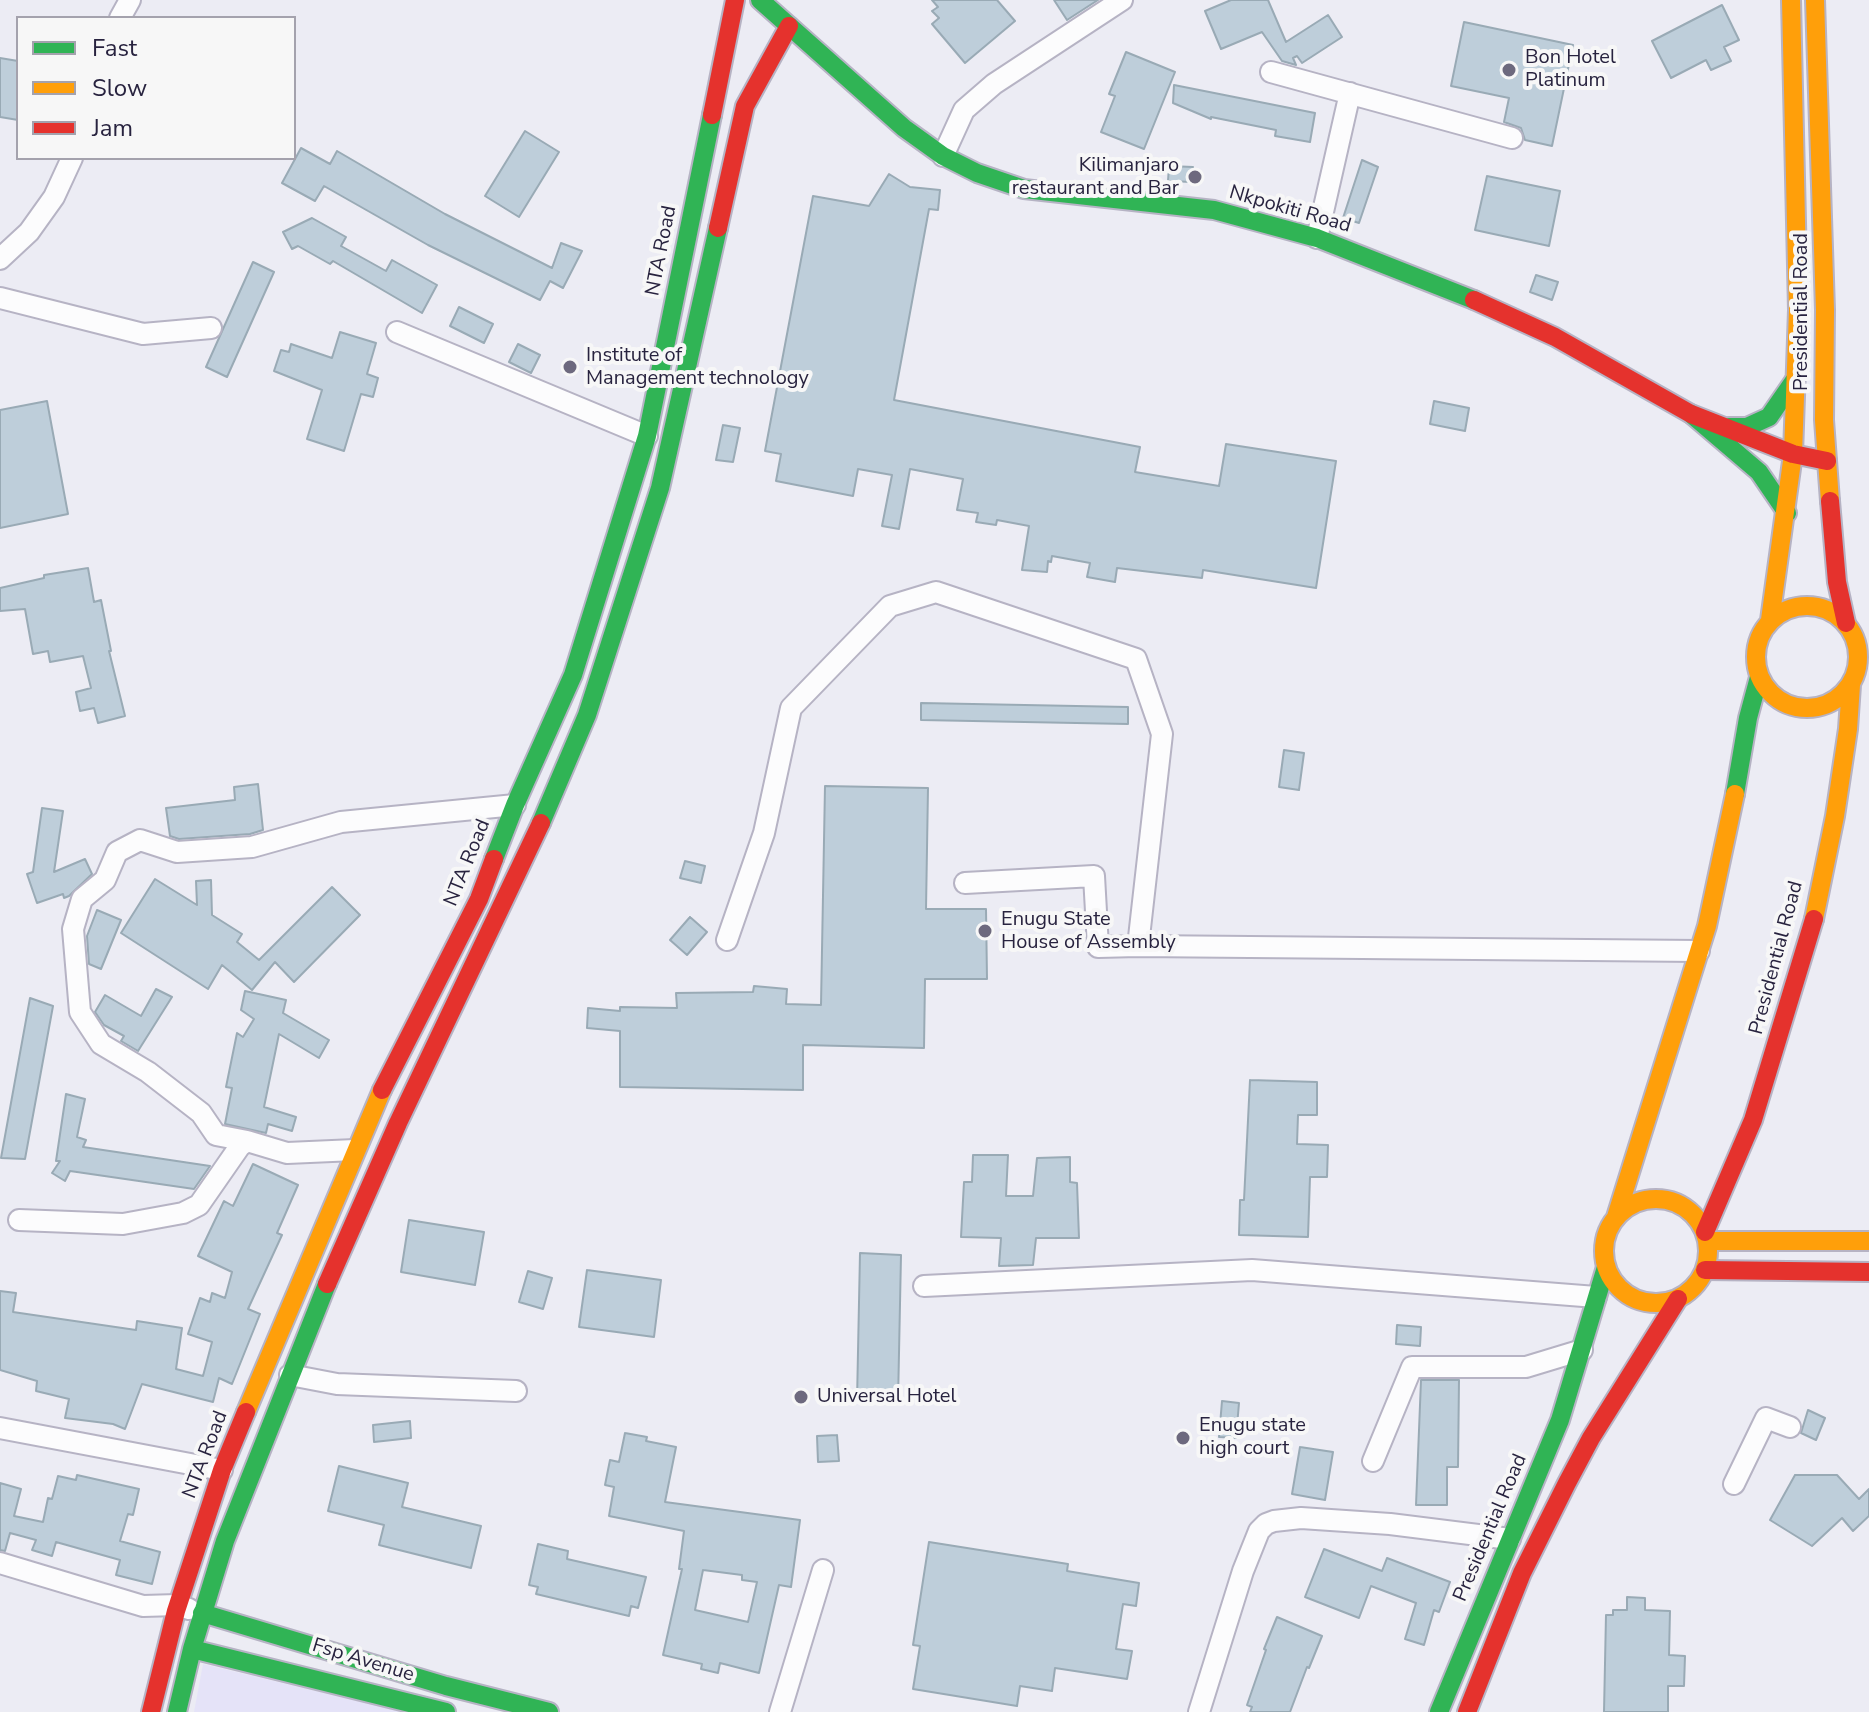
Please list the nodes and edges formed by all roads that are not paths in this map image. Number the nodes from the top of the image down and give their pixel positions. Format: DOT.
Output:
graph roads {
  1 [pos="735,0"];
  2 [pos="760,0"];
  3 [pos="1122,0"];
  4 [pos="1791,0"];
  5 [pos="1815,0"];
  6 [pos="789,26"];
  7 [pos="1271,72"];
  8 [pos="1350,93"];
  9 [pos="1512,138"];
  10 [pos="943,156"];
  11 [pos="71,160"];
  12 [pos="1317,238"];
  13 [pos="0,259"];
  14 [pos="0,298"];
  15 [pos="211,328"];
  16 [pos="397,332"];
  17 [pos="1794,381"];
  18 [pos="1691,414"];
  19 [pos="1729,427"];
  20 [pos="647,436"];
  21 [pos="1793,454"];
  22 [pos="1827,461"];
  23 [pos="1787,513"];
  24 [pos="1770,620"];
  25 [pos="1856,631"];
  26 [pos="1759,677"];
  27 [pos="1858,680"];
  28 [pos="515,805"];
  29 [pos="965,883"];
  30 [pos="727,940"];
  31 [pos="1138,946"];
  32 [pos="1699,951"];
  33 [pos="247,1141"];
  34 [pos="355,1150"];
  35 [pos="1616,1217"];
  36 [pos="19,1220"];
  37 [pos="1706,1237"];
  38 [pos="1869,1241"];
  39 [pos="1606,1267"];
  40 [pos="1705,1270"];
  41 [pos="1869,1272"];
  42 [pos="924,1286"];
  43 [pos="1596,1297"];
  44 [pos="1678,1299"];
  45 [pos="1584,1360"];
  46 [pos="290,1375"];
  47 [pos="516,1391"];
  48 [pos="1790,1427"];
  49 [pos="0,1428"];
  50 [pos="1373,1461"];
  51 [pos="222,1470"];
  52 [pos="1734,1484"];
  53 [pos="1510,1539"];
  54 [pos="0,1563"];
  55 [pos="823,1570"];
  56 [pos="177,1605"];
  57 [pos="143,1606"];
  58 [pos="202,1613"];
  59 [pos="169,1638"];
  60 [pos="192,1649"];
  61 [pos="151,1712"];
  62 [pos="177,1712"];
  63 [pos="446,1712"];
  64 [pos="549,1712"];
  65 [pos="780,1712"];
  66 [pos="1199,1712"];
  67 [pos="1439,1712"];
  68 [pos="1467,1712"];
  1 -- 20 [label="main road, NTA Road"];
  2 -- 6 [label="main road, Nkpokiti Road"];
  3 -- 10 [label="street"];
  4 -- 17 [label="main road, Presidential Road"];
  5 -- 22 [label="main road, Presidential Road"];
  6 -- 10 [label="main road, Nkpokiti Road"];
  6 -- 46 [label="main road"];
  7 -- 8 [label="street"];
  8 -- 9 [label="street"];
  8 -- 12 [label="street"];
  10 -- 12 [label="main road, Nkpokiti Road"];
  11 -- 13 [label="street"];
  12 -- 18 [label="main road, Nkpokiti Road"];
  14 -- 15 [label="street"];
  16 -- 20 [label="street"];
  17 -- 19 [label="main road"];
  17 -- 21 [label="main road, Presidential Road"];
  18 -- 19 [label="main road, Nkpokiti Road"];
  18 -- 23 [label="main road"];
  19 -- 21 [label="main road, Nkpokiti Road"];
  20 -- 28 [label="main road, NTA Road"];
  21 -- 22 [label="main road, Nkpokiti Road"];
  21 -- 23 [label="main road, Presidential Road"];
  22 -- 25 [label="main road, Presidential Road"];
  23 -- 24 [label="main road, Presidential Road"];
  24 -- 25 [label="main road"];
  24 -- 26 [label="main road"];
  25 -- 27 [label="main road"];
  26 -- 27 [label="main road"];
  26 -- 32 [label="main road"];
  27 -- 37 [label="main road, Presidential Road"];
  28 -- 33 [label="street"];
  28 -- 34 [label="main road, NTA Road"];
  29 -- 31 [label="street"];
  30 -- 31 [label="street"];
  31 -- 32 [label="street"];
  32 -- 35 [label="main road"];
  33 -- 34 [label="street"];
  33 -- 36 [label="street"];
  34 -- 51 [label="main road, NTA Road"];
  35 -- 37 [label="main road"];
  35 -- 39 [label="main road"];
  37 -- 38 [label="main road"];
  37 -- 40 [label="main road"];
  39 -- 43 [label="main road, Presidential Road"];
  39 -- 44 [label="main road"];
  40 -- 41 [label="main road"];
  40 -- 44 [label="main road"];
  42 -- 43 [label="street"];
  43 -- 45 [label="main road, Presidential Road"];
  44 -- 68 [label="main road"];
  45 -- 50 [label="street"];
  45 -- 53 [label="main road, Presidential Road"];
  46 -- 47 [label="street"];
  46 -- 58 [label="main road"];
  48 -- 52 [label="street"];
  49 -- 51 [label="street"];
  51 -- 56 [label="main road, NTA Road"];
  53 -- 66 [label="street"];
  53 -- 67 [label="main road, Presidential Road"];
  54 -- 57 [label="street, Fsp Avenue"];
  55 -- 65 [label="street"];
  56 -- 57 [label="street, Fsp Avenue"];
  56 -- 58 [label="street, Fsp Avenue"];
  56 -- 59 [label="main road, NTA Road"];
  57 -- 59 [label="street"];
  58 -- 60 [label="main road"];
  58 -- 64 [label="main road, Fsp Avenue"];
  59 -- 60 [label="street, Fsp Avenue"];
  59 -- 61 [label="main road, NTA Road"];
  60 -- 62 [label="main road"];
  60 -- 63 [label="main road, Fsp Avenue"];
}
